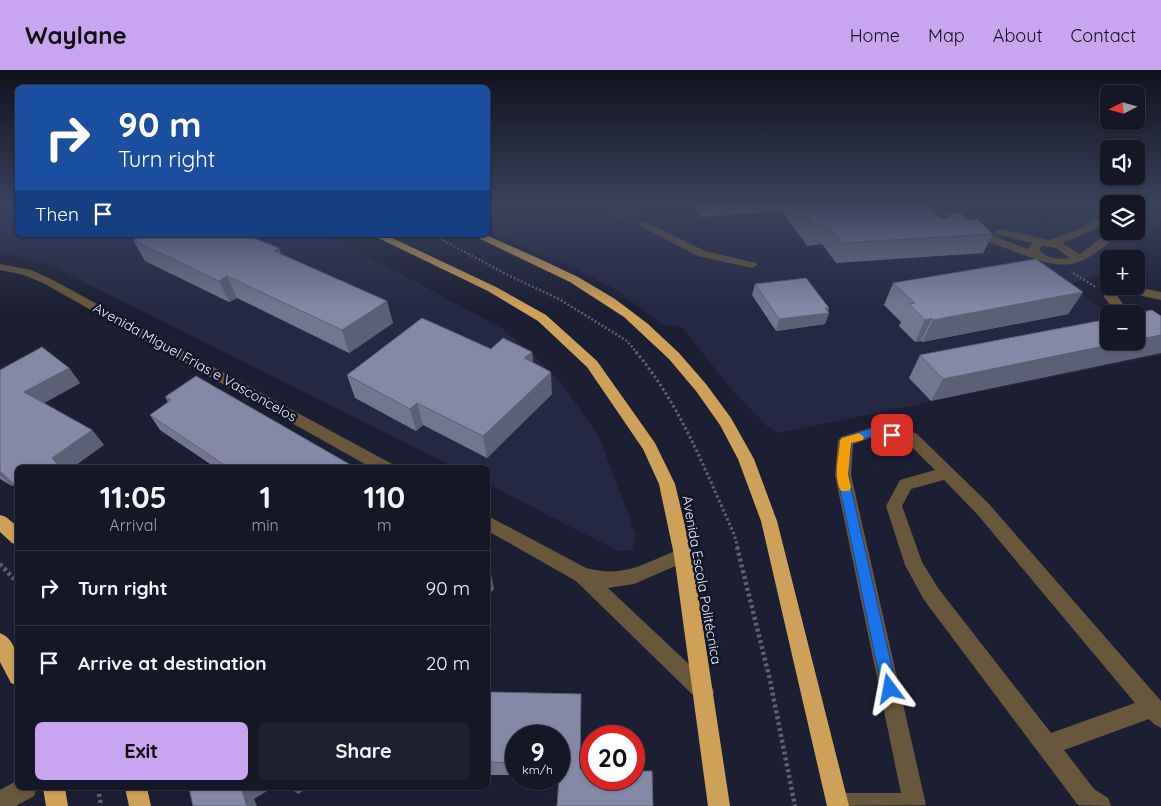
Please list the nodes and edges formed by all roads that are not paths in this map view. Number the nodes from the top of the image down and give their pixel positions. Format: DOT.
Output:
graph roads {
  1 [pos="387,239"];
  2 [pos="487,239"];
  3 [pos="674,239"];
  4 [pos="991,239"];
  5 [pos="1031,239"];
  6 [pos="1066,239"];
  7 [pos="1106,240"];
  8 [pos="1046,243"];
  9 [pos="1043,259"];
  10 [pos="1076,260"];
  11 [pos="752,265"];
  12 [pos="0,267"];
  13 [pos="1161,296"];
  14 [pos="1117,305"];
  15 [pos="381,465"];
  16 [pos="947,473"];
  17 [pos="0,522"];
  18 [pos="490,525"];
  19 [pos="15,535"];
  20 [pos="683,555"];
  21 [pos="582,575"];
  22 [pos="0,642"];
  23 [pos="15,670"];
  24 [pos="704,692"];
  25 [pos="1157,712"];
  26 [pos="1046,746"];
  27 [pos="22,790"];
  28 [pos="54,790"];
  29 [pos="136,790"];
  30 [pos="0,802"];
  31 [pos="838,805"];
  32 [pos="57,806"];
  33 [pos="140,806"];
  34 [pos="719,806"];
  35 [pos="1100,806"];
  1 -- 20 [label="highway, Avenida Escola Politécnica"];
  2 -- 31 [label="highway"];
  3 -- 11 [label="street"];
  4 -- 9 [label="street"];
  5 -- 8 [label="street"];
  6 -- 8 [label="street"];
  7 -- 10 [label="street"];
  8 -- 9 [label="street"];
  8 -- 10 [label="street"];
  9 -- 10 [label="street"];
  12 -- 15 [label="street, Avenida Miguel Frias e Vasconcelos"];
  13 -- 14 [label="street"];
  16 -- 25 [label="street"];
  16 -- 26 [label="street"];
  16 -- 31 [label="street"];
  17 -- 19 [label="highway"];
  18 -- 21 [label="street"];
  20 -- 21 [label="street"];
  20 -- 24 [label="highway, Avenida Escola Politécnica"];
  21 -- 24 [label="street"];
  22 -- 23 [label="highway"];
  24 -- 34 [label="highway, Avenida Escola Politécnica"];
  25 -- 26 [label="street"];
  26 -- 35 [label="street"];
  27 -- 30 [label="street"];
  28 -- 32 [label="highway"];
  29 -- 33 [label="highway"];
}
